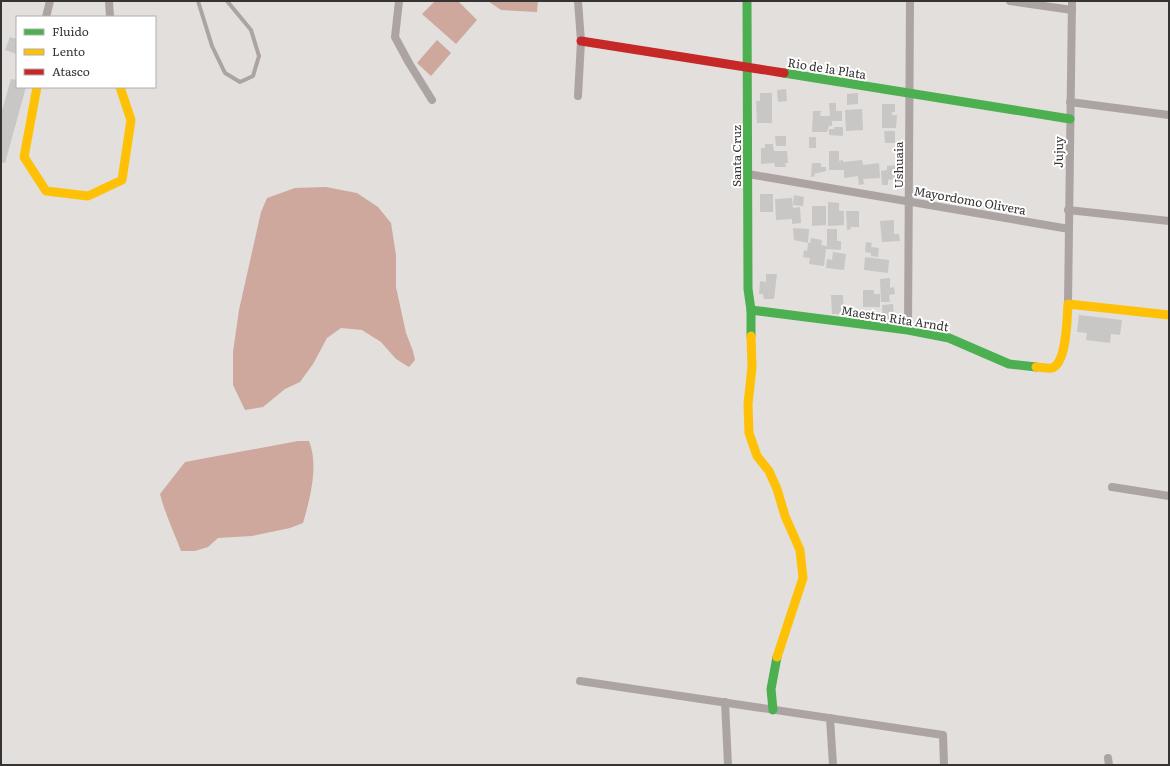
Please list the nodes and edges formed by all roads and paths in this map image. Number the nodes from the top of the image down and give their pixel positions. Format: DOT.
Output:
graph roads {
  1 [pos="50,1"];
  2 [pos="109,1"];
  3 [pos="198,1"];
  4 [pos="227,1"];
  5 [pos="400,1"];
  6 [pos="578,1"];
  7 [pos="747,1"];
  8 [pos="910,1"];
  9 [pos="1010,1"];
  10 [pos="1072,1"];
  11 [pos="1072,10"];
  12 [pos="46,16"];
  13 [pos="110,16"];
  14 [pos="581,41"];
  15 [pos="747,67"];
  16 [pos="37,88"];
  17 [pos="120,88"];
  18 [pos="910,94"];
  19 [pos="578,96"];
  20 [pos="432,100"];
  21 [pos="1070,102"];
  22 [pos="1169,115"];
  23 [pos="1070,119"];
  24 [pos="748,174"];
  25 [pos="910,203"];
  26 [pos="1068,210"];
  27 [pos="1169,221"];
  28 [pos="1069,229"];
  29 [pos="1068,304"];
  30 [pos="751,310"];
  31 [pos="1169,315"];
  32 [pos="908,330"];
  33 [pos="1112,487"];
  34 [pos="1169,496"];
  35 [pos="580,681"];
  36 [pos="725,702"];
  37 [pos="773,710"];
  38 [pos="830,718"];
  39 [pos="728,765"];
  40 [pos="833,765"];
  41 [pos="944,765"];
  1 -- 12 [label="street"];
  2 -- 13 [label="street"];
  3 -- 4 [label="lane"];
  5 -- 20 [label="street"];
  6 -- 14 [label="street"];
  7 -- 15 [label="street, Santa Cruz"];
  8 -- 18 [label="street, Ushuaia"];
  9 -- 11 [label="street"];
  10 -- 11 [label="street, Jujuy"];
  11 -- 21 [label="street, Jujuy"];
  14 -- 15 [label="street, Rio de la Plata"];
  14 -- 19 [label="street"];
  15 -- 18 [label="street, Rio de la Plata"];
  15 -- 24 [label="street, Santa Cruz"];
  16 -- 17 [label="street"];
  18 -- 23 [label="street, Rio de la Plata"];
  18 -- 25 [label="street, Ushuaia"];
  21 -- 22 [label="street"];
  21 -- 23 [label="street, Jujuy"];
  23 -- 26 [label="street, Jujuy"];
  24 -- 25 [label="street, Mayordomo Olivera"];
  24 -- 30 [label="street, Santa Cruz"];
  25 -- 28 [label="street, Mayordomo Olivera"];
  25 -- 32 [label="street, Ushuaia"];
  26 -- 27 [label="street"];
  26 -- 28 [label="street, Jujuy"];
  28 -- 29 [label="street, Jujuy"];
  29 -- 31 [label="street"];
  29 -- 32 [label="street, Maestra Rita Arndt"];
  30 -- 32 [label="street, Maestra Rita Arndt"];
  30 -- 37 [label="street, Santa Cruz"];
  33 -- 34 [label="street"];
  35 -- 36 [label="street"];
  36 -- 37 [label="street"];
  36 -- 39 [label="street"];
  37 -- 38 [label="street"];
  38 -- 40 [label="street"];
  38 -- 41 [label="street"];
}
